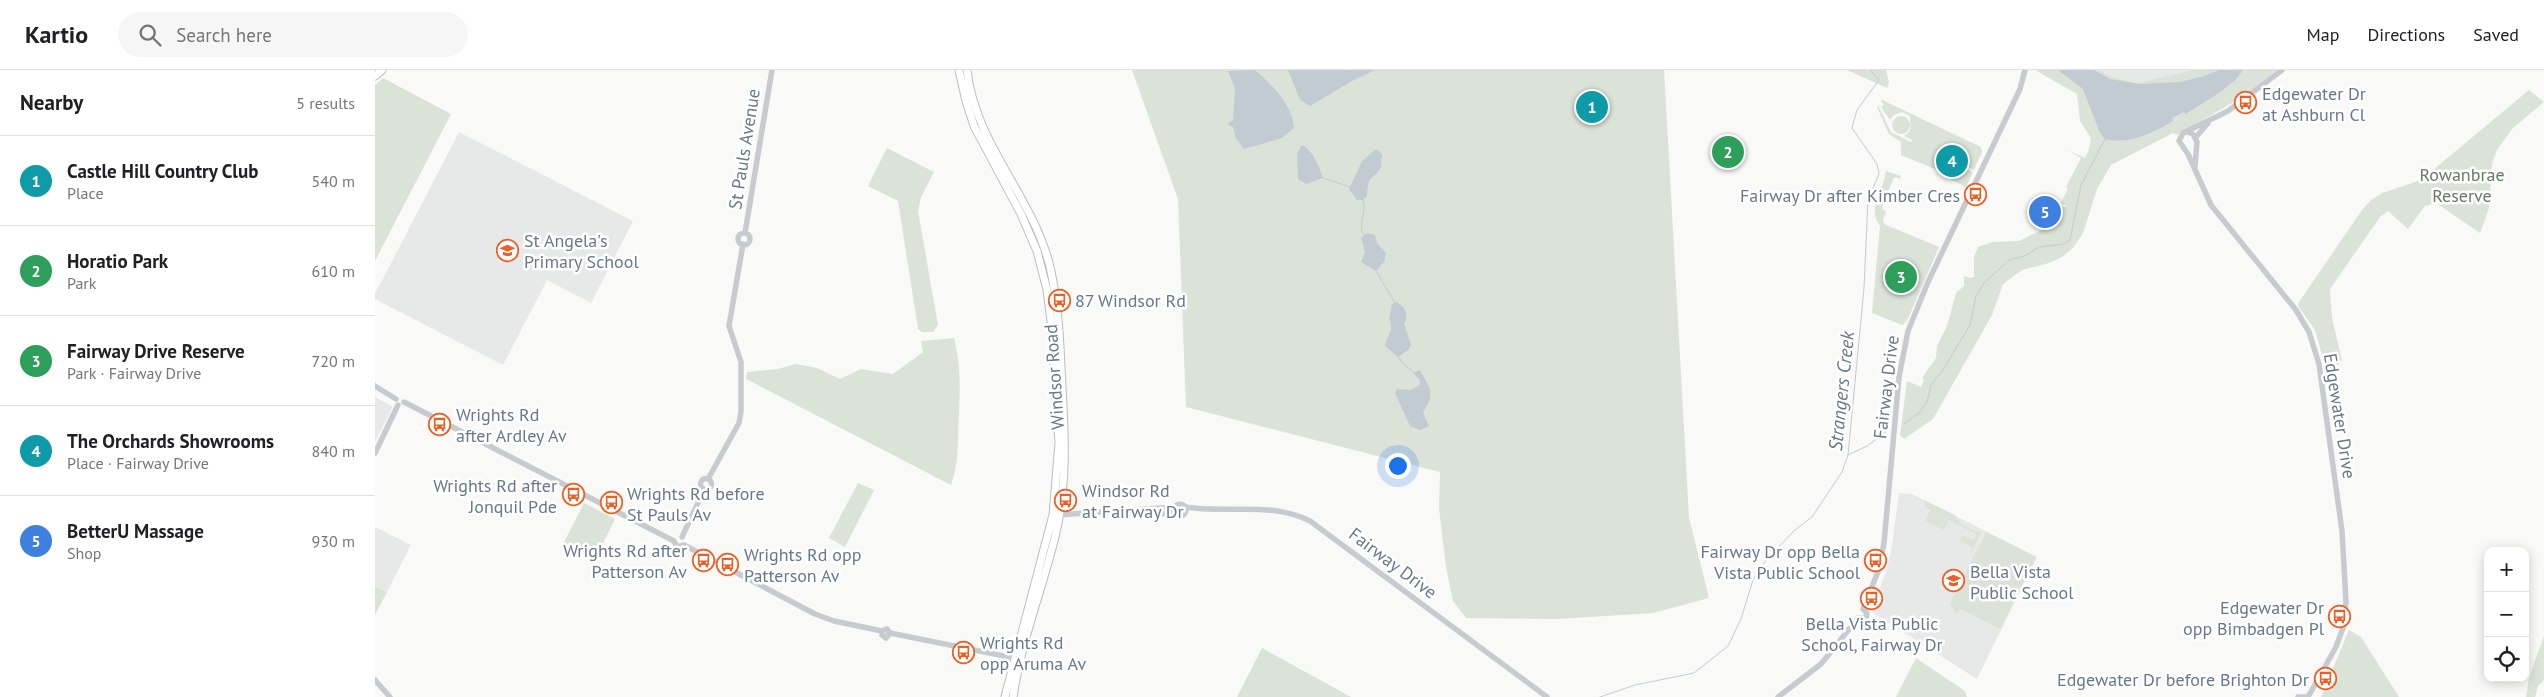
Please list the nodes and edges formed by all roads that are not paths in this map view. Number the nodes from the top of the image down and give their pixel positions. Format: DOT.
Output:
graph roads {
  1 [pos="382,70"];
  2 [pos="772,70"];
  3 [pos="959,70"];
  4 [pos="967,70"];
  5 [pos="2025,70"];
  6 [pos="2282,70"];
  7 [pos="375,76"];
  8 [pos="2212,120"];
  9 [pos="2187,132"];
  10 [pos="2196,137"];
  11 [pos="2196,146"];
  12 [pos="2185,150"];
  13 [pos="2195,169"];
  14 [pos="375,386"];
  15 [pos="399,402"];
  16 [pos="375,453"];
  17 [pos="1175,507"];
  18 [pos="1186,510"];
  19 [pos="1121,512"];
  20 [pos="1175,514"];
  21 [pos="1056,515"];
  22 [pos="682,537"];
  23 [pos="674,541"];
  24 [pos="684,545"];
  25 [pos="1017,659"];
  26 [pos="375,680"];
  27 [pos="390,697"];
  28 [pos="1005,697"];
  29 [pos="1013,697"];
  30 [pos="1547,697"];
  31 [pos="1778,697"];
  32 [pos="2298,697"];
  33 [pos="2308,697"];
  1 -- 7 [label="main road"];
  2 -- 22 [label="street, St Pauls Avenue"];
  3 -- 21 [label="main road, Windsor Road"];
  4 -- 21 [label="main road, Windsor Road"];
  5 -- 31 [label="street, Fairway Drive"];
  6 -- 8 [label="street"];
  8 -- 9 [label="street"];
  8 -- 10 [label="street"];
  9 -- 10 [label="street"];
  9 -- 12 [label="street"];
  10 -- 11 [label="street"];
  11 -- 12 [label="street"];
  11 -- 13 [label="street, Edgewater Drive"];
  12 -- 13 [label="street, Edgewater Drive"];
  13 -- 33 [label="street, Edgewater Drive"];
  14 -- 15 [label="street"];
  15 -- 16 [label="street"];
  15 -- 23 [label="street"];
  17 -- 18 [label="street"];
  17 -- 19 [label="street"];
  17 -- 20 [label="street"];
  18 -- 20 [label="street"];
  18 -- 30 [label="street, Fairway Drive"];
  19 -- 20 [label="street"];
  19 -- 21 [label="street"];
  21 -- 25 [label="main road, Windsor Road"];
  22 -- 23 [label="street"];
  22 -- 24 [label="street"];
  23 -- 24 [label="street"];
  24 -- 25 [label="street"];
  25 -- 28 [label="main road, Windsor Road"];
  25 -- 29 [label="main road, Windsor Road"];
  26 -- 27 [label="street"];
  32 -- 33 [label="street"];
}
